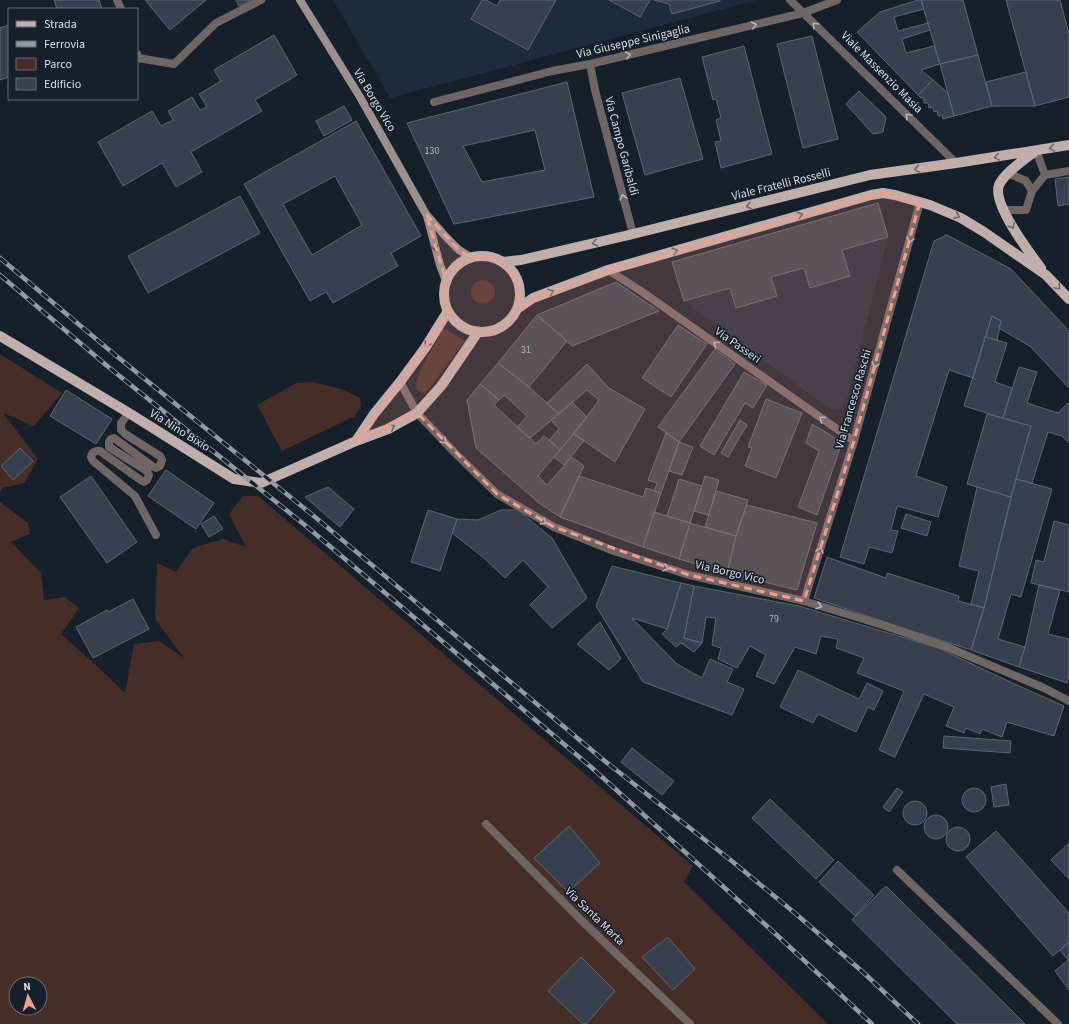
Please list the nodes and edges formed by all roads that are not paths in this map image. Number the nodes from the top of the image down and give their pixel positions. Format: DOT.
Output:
graph roads {
  1 [pos="261,0"];
  2 [pos="300,0"];
  3 [pos="790,0"];
  4 [pos="836,0"];
  5 [pos="803,13"];
  6 [pos="138,58"];
  7 [pos="590,64"];
  8 [pos="434,102"];
  9 [pos="1069,145"];
  10 [pos="1036,150"];
  11 [pos="956,163"];
  12 [pos="1069,171"];
  13 [pos="1008,173"];
  14 [pos="1045,175"];
  15 [pos="1032,191"];
  16 [pos="920,202"];
  17 [pos="1003,210"];
  18 [pos="426,214"];
  19 [pos="633,234"];
  20 [pos="472,258"];
  21 [pos="502,262"];
  22 [pos="608,270"];
  23 [pos="1046,275"];
  24 [pos="446,281"];
  25 [pos="1069,299"];
  26 [pos="517,309"];
  27 [pos="448,311"];
  28 [pos="478,332"];
  29 [pos="0,336"];
  30 [pos="400,382"];
  31 [pos="129,413"];
  32 [pos="417,413"];
  33 [pos="356,441"];
  34 [pos="854,441"];
  35 [pos="156,535"];
  36 [pos="804,601"];
  37 [pos="1069,700"];
  38 [pos="486,824"];
  39 [pos="897,870"];
  40 [pos="690,1024"];
  41 [pos="1058,1024"];
  1 -- 6 [label="street"];
  2 -- 18 [label="main road, Via Borgo Vico"];
  3 -- 5 [label="street, Viale Massenzio Masia"];
  4 -- 5 [label="street, Via Giuseppe Sinigaglia"];
  7 -- 5 [label="street, Via Giuseppe Sinigaglia, one-way"];
  11 -- 5 [label="street, Viale Massenzio Masia, one-way"];
  7 -- 8 [label="street, Via Giuseppe Sinigaglia"];
  19 -- 7 [label="street, Via Campo Garibaldi, one-way"];
  9 -- 10 [label="main road, Viale Fratelli Rosselli, one-way"];
  10 -- 11 [label="main road, Viale Fratelli Rosselli, one-way"];
  10 -- 13 [label="main road"];
  10 -- 14 [label="street"];
  11 -- 19 [label="main road, Viale Fratelli Rosselli, one-way"];
  12 -- 14 [label="street"];
  13 -- 15 [label="street"];
  13 -- 17 [label="main road"];
  14 -- 15 [label="street"];
  15 -- 17 [label="street"];
  22 -- 16 [label="main road, one-way"];
  16 -- 23 [label="main road, one-way"];
  16 -- 34 [label="street, Via Francesco Raschi, one-way"];
  17 -- 23 [label="main road, one-way"];
  18 -- 20 [label="main road, Via Borgo Vico"];
  18 -- 24 [label="main road, Via Borgo Vico, one-way"];
  19 -- 21 [label="main road, Viale Fratelli Rosselli, one-way"];
  20 -- 21 [label="main road"];
  20 -- 24 [label="main road"];
  21 -- 26 [label="main road"];
  26 -- 22 [label="main road, one-way"];
  34 -- 22 [label="street, Via Passeri, one-way"];
  23 -- 25 [label="main road, one-way"];
  24 -- 27 [label="main road"];
  26 -- 28 [label="main road"];
  27 -- 28 [label="main road"];
  27 -- 30 [label="main road, one-way"];
  28 -- 32 [label="main road, Via Nino Bixio"];
  29 -- 31 [label="main road, Via Nino Bixio"];
  30 -- 32 [label="street, Via Borgo Vico"];
  30 -- 33 [label="main road"];
  31 -- 33 [label="main road, Via Nino Bixio"];
  31 -- 35 [label="street"];
  33 -- 32 [label="main road, Via Nino Bixio, one-way"];
  32 -- 36 [label="street, Via Borgo Vico, one-way"];
  36 -- 34 [label="street, Via Francesco Raschi, one-way"];
  36 -- 37 [label="street, Via Borgo Vico, one-way"];
  38 -- 40 [label="street, Via Santa Marta"];
  39 -- 41 [label="street"];
}
